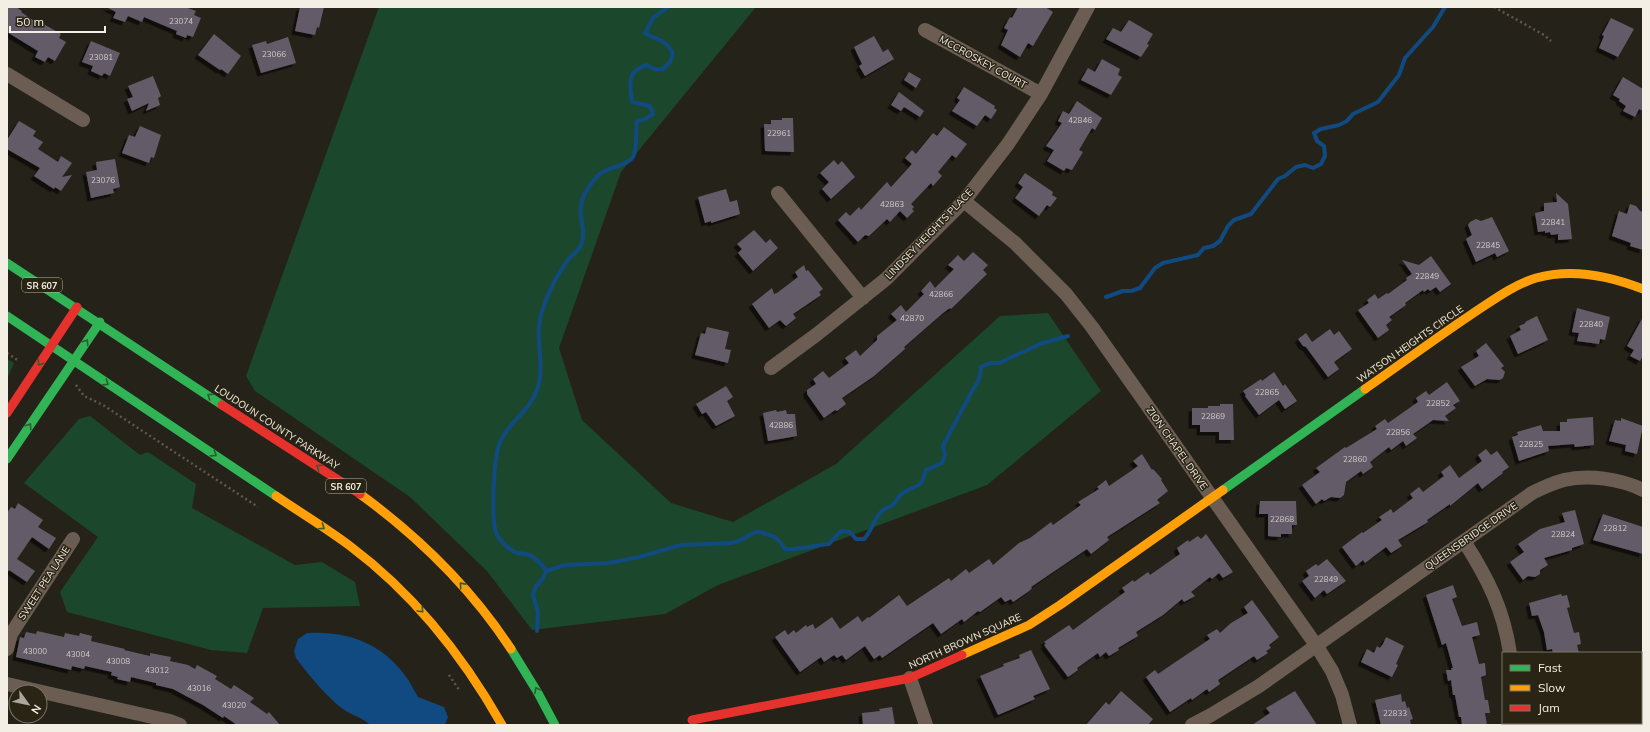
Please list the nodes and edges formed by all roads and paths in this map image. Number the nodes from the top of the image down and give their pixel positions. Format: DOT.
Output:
graph roads {
  1 [pos="1088,7"];
  2 [pos="1494,7"];
  3 [pos="925,30"];
  4 [pos="1551,41"];
  5 [pos="7,74"];
  6 [pos="1041,94"];
  7 [pos="84,120"];
  8 [pos="778,193"];
  9 [pos="964,200"];
  10 [pos="7,263"];
  11 [pos="1643,289"];
  12 [pos="863,298"];
  13 [pos="77,307"];
  14 [pos="7,316"];
  15 [pos="100,322"];
  16 [pos="51,347"];
  17 [pos="7,353"];
  18 [pos="19,361"];
  19 [pos="73,361"];
  20 [pos="41,362"];
  21 [pos="17,367"];
  22 [pos="771,368"];
  23 [pos="63,376"];
  24 [pos="7,413"];
  25 [pos="7,459"];
  26 [pos="1643,490"];
  27 [pos="1212,497"];
  28 [pos="261,508"];
  29 [pos="73,539"];
  30 [pos="1464,542"];
  31 [pos="1316,646"];
  32 [pos="7,649"];
  33 [pos="1510,652"];
  34 [pos="447,672"];
  35 [pos="910,678"];
  36 [pos="7,684"];
  37 [pos="460,691"];
  38 [pos="730,719"];
  39 [pos="692,720"];
  40 [pos="180,725"];
  41 [pos="502,725"];
  42 [pos="555,725"];
  43 [pos="926,725"];
  44 [pos="1192,725"];
  45 [pos="1350,725"];
  1 -- 6 [label="street, LINDSEY HEIGHTS PLACE"];
  2 -- 4 [label="path"];
  3 -- 6 [label="street, MCCROSKEY COURT"];
  5 -- 7 [label="street"];
  6 -- 9 [label="street, LINDSEY HEIGHTS PLACE"];
  8 -- 12 [label="street"];
  9 -- 12 [label="street, LINDSEY HEIGHTS PLACE"];
  9 -- 27 [label="street, ZION CHAPEL DRIVE"];
  10 -- 13 [label="main road, LOUDOUN COUNTY PARKWAY / SR 607"];
  11 -- 27 [label="main road, WATSON HEIGHTS CIRCLE"];
  12 -- 22 [label="street, LINDSEY HEIGHTS PLACE"];
  13 -- 15 [label="main road, LOUDOUN COUNTY PARKWAY / SR 607"];
  13 -- 16 [label="main road"];
  14 -- 16 [label="main road"];
  19 -- 15 [label="main road, one-way"];
  42 -- 15 [label="main road, LOUDOUN COUNTY PARKWAY / SR 607, one-way"];
  16 -- 19 [label="main road"];
  16 -- 20 [label="main road"];
  17 -- 18 [label="path"];
  18 -- 20 [label="path"];
  18 -- 21 [label="path"];
  19 -- 23 [label="main road"];
  19 -- 41 [label="main road, one-way"];
  20 -- 24 [label="main road, one-way"];
  25 -- 23 [label="main road, one-way"];
  23 -- 28 [label="path"];
  26 -- 30 [label="street, QUEENSBRIDGE DRIVE"];
  27 -- 31 [label="street, ZION CHAPEL DRIVE"];
  27 -- 35 [label="main road, NORTH BROWN SQUARE"];
  29 -- 32 [label="street, SWEET PEA LANE"];
  30 -- 31 [label="street, QUEENSBRIDGE DRIVE"];
  30 -- 33 [label="street"];
  31 -- 44 [label="street, QUEENSBRIDGE DRIVE"];
  31 -- 45 [label="street, ZION CHAPEL DRIVE"];
  34 -- 37 [label="path"];
  35 -- 38 [label="main road, NORTH BROWN SQUARE"];
  35 -- 43 [label="street"];
  36 -- 40 [label="street"];
  38 -- 39 [label="main road, NORTH BROWN SQUARE"];
}
